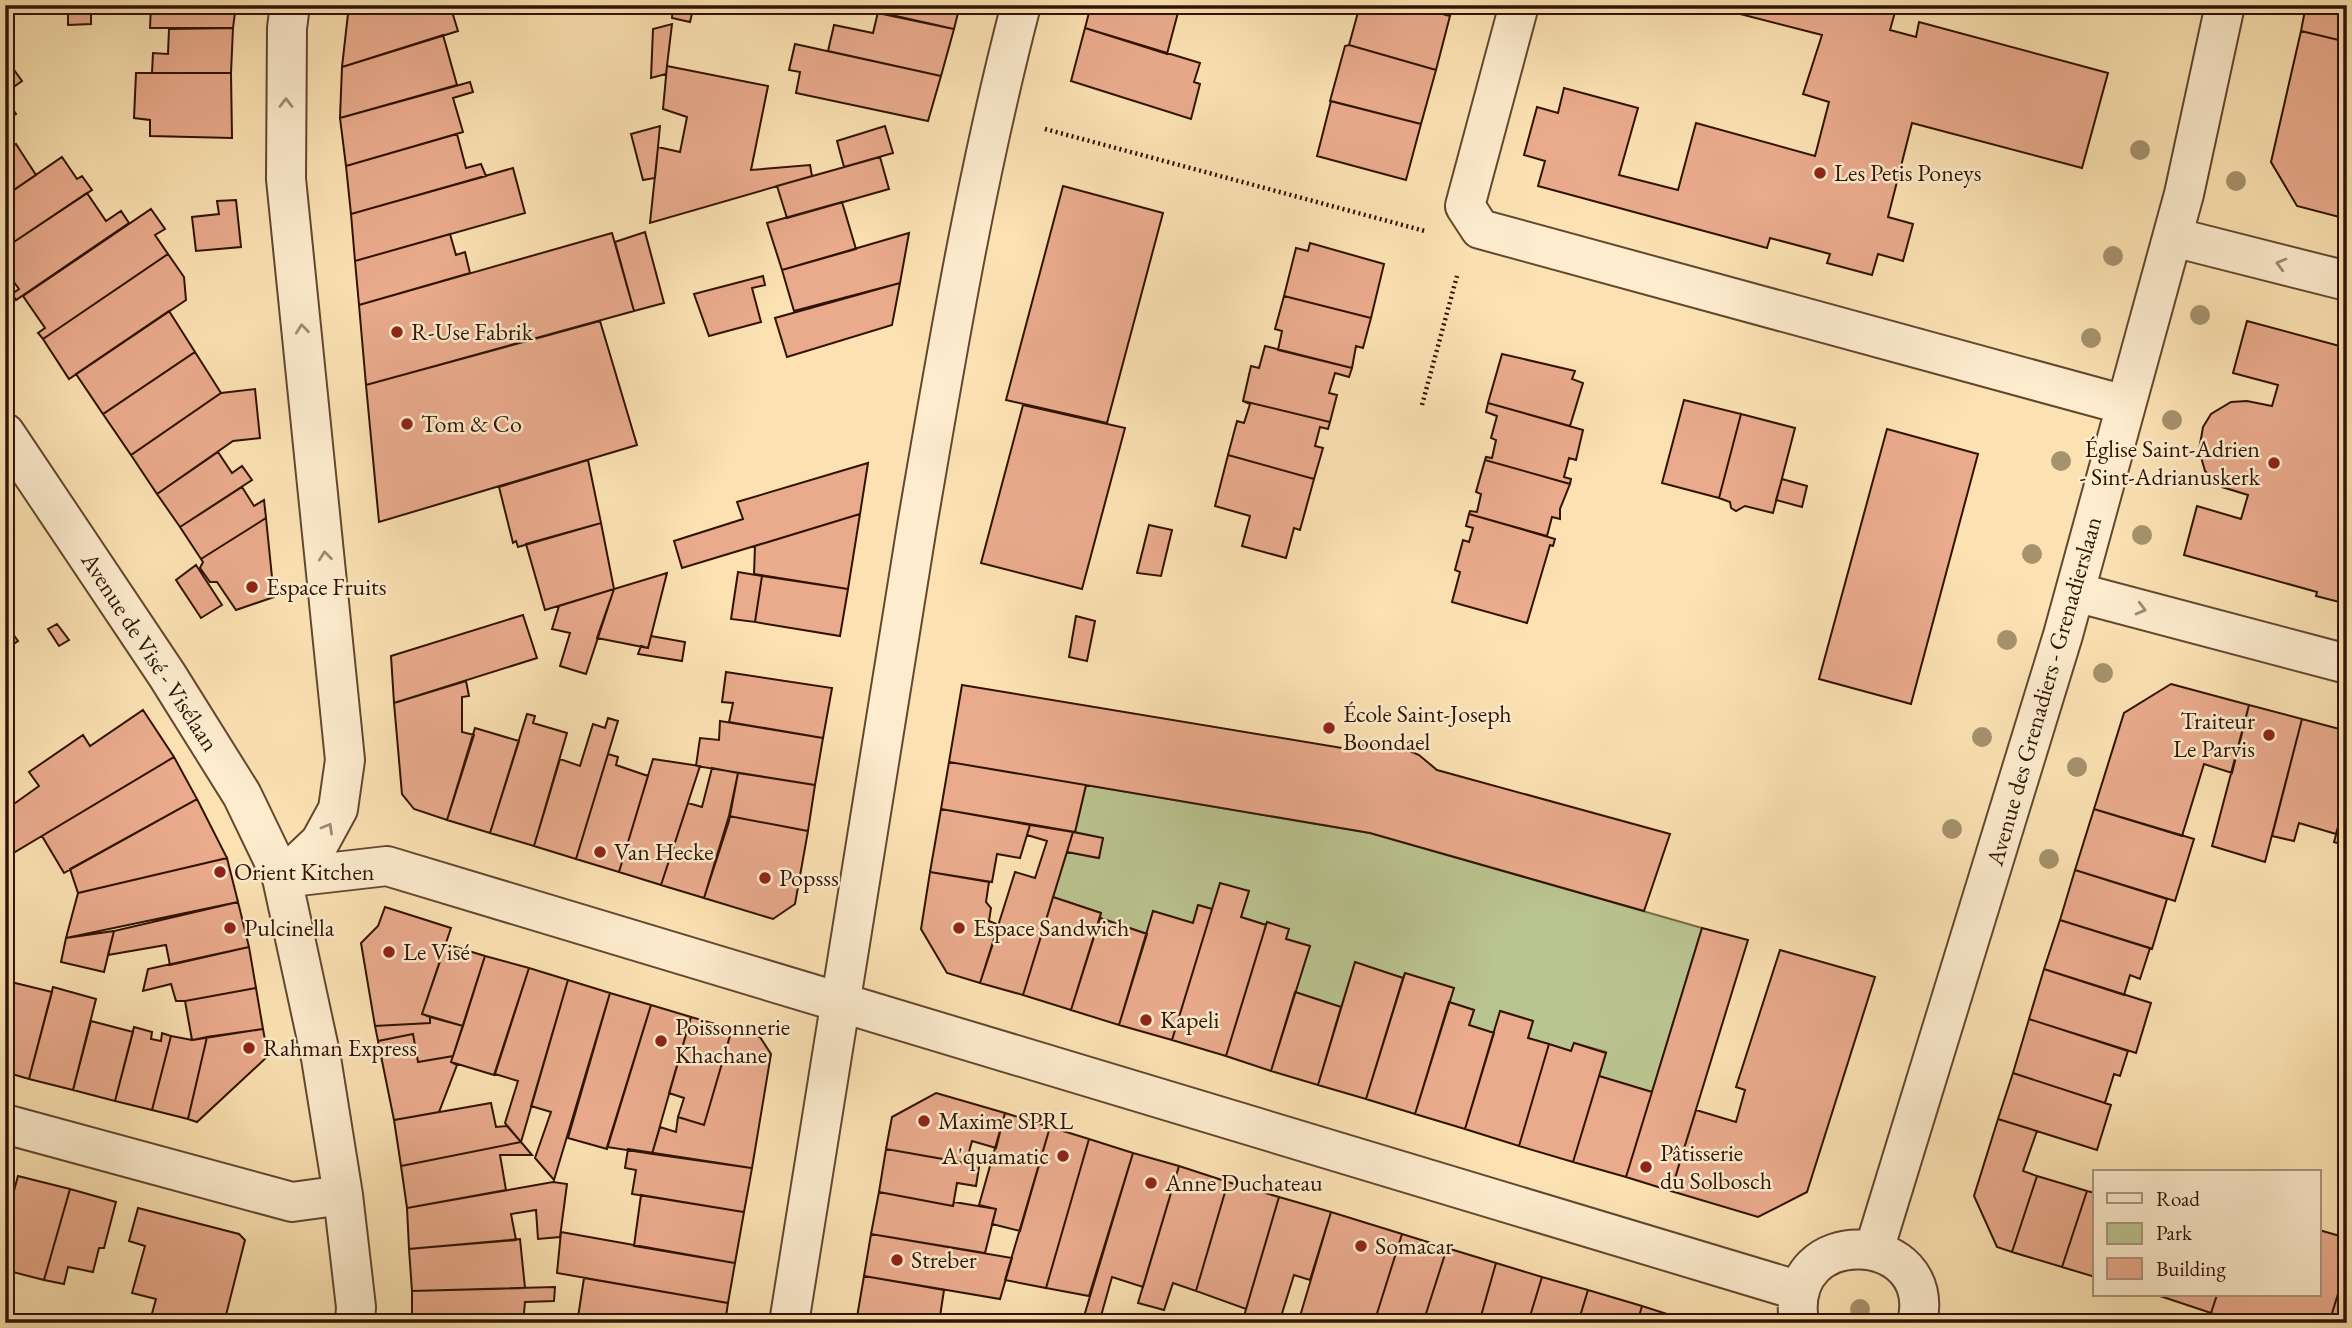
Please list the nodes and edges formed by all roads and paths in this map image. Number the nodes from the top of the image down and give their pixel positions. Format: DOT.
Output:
graph roads {
  1 [pos="290,5"];
  2 [pos="1021,5"];
  3 [pos="1519,5"];
  4 [pos="2225,5"];
  5 [pos="1045,129"];
  6 [pos="1426,231"];
  7 [pos="2172,237"];
  8 [pos="1457,276"];
  9 [pos="2347,281"];
  10 [pos="1422,405"];
  11 [pos="2125,405"];
  12 [pos="5,433"];
  13 [pos="2075,592"];
  14 [pos="2347,664"];
  15 [pos="282,878"];
  16 [pos="840,1004"];
  17 [pos="5,1124"];
  18 [pos="343,1195"];
  19 [pos="1874,1250"];
  20 [pos="1800,1307"];
  21 [pos="355,1323"];
  22 [pos="789,1323"];
  23 [pos="1917,1323"];
  15 -- 1 [label="street, one-way"];
  2 -- 16 [label="street"];
  3 -- 11 [label="street"];
  4 -- 7 [label="street, Avenue des Grenadiers - Grenadierslaan"];
  5 -- 6 [label="path"];
  9 -- 7 [label="street, one-way"];
  7 -- 11 [label="street, Avenue des Grenadiers - Grenadierslaan"];
  8 -- 10 [label="path"];
  11 -- 13 [label="street, Avenue des Grenadiers - Grenadierslaan"];
  12 -- 15 [label="street, Avenue de Visé - Visélaan"];
  13 -- 14 [label="street, one-way"];
  13 -- 19 [label="street, Avenue des Grenadiers - Grenadierslaan"];
  15 -- 16 [label="street"];
  15 -- 18 [label="street, Avenue de Visé - Visélaan"];
  16 -- 20 [label="street"];
  16 -- 22 [label="street"];
  17 -- 18 [label="street"];
  18 -- 21 [label="street, Avenue de Visé - Visélaan"];
  19 -- 20 [label="street"];
  19 -- 23 [label="street"];
}
